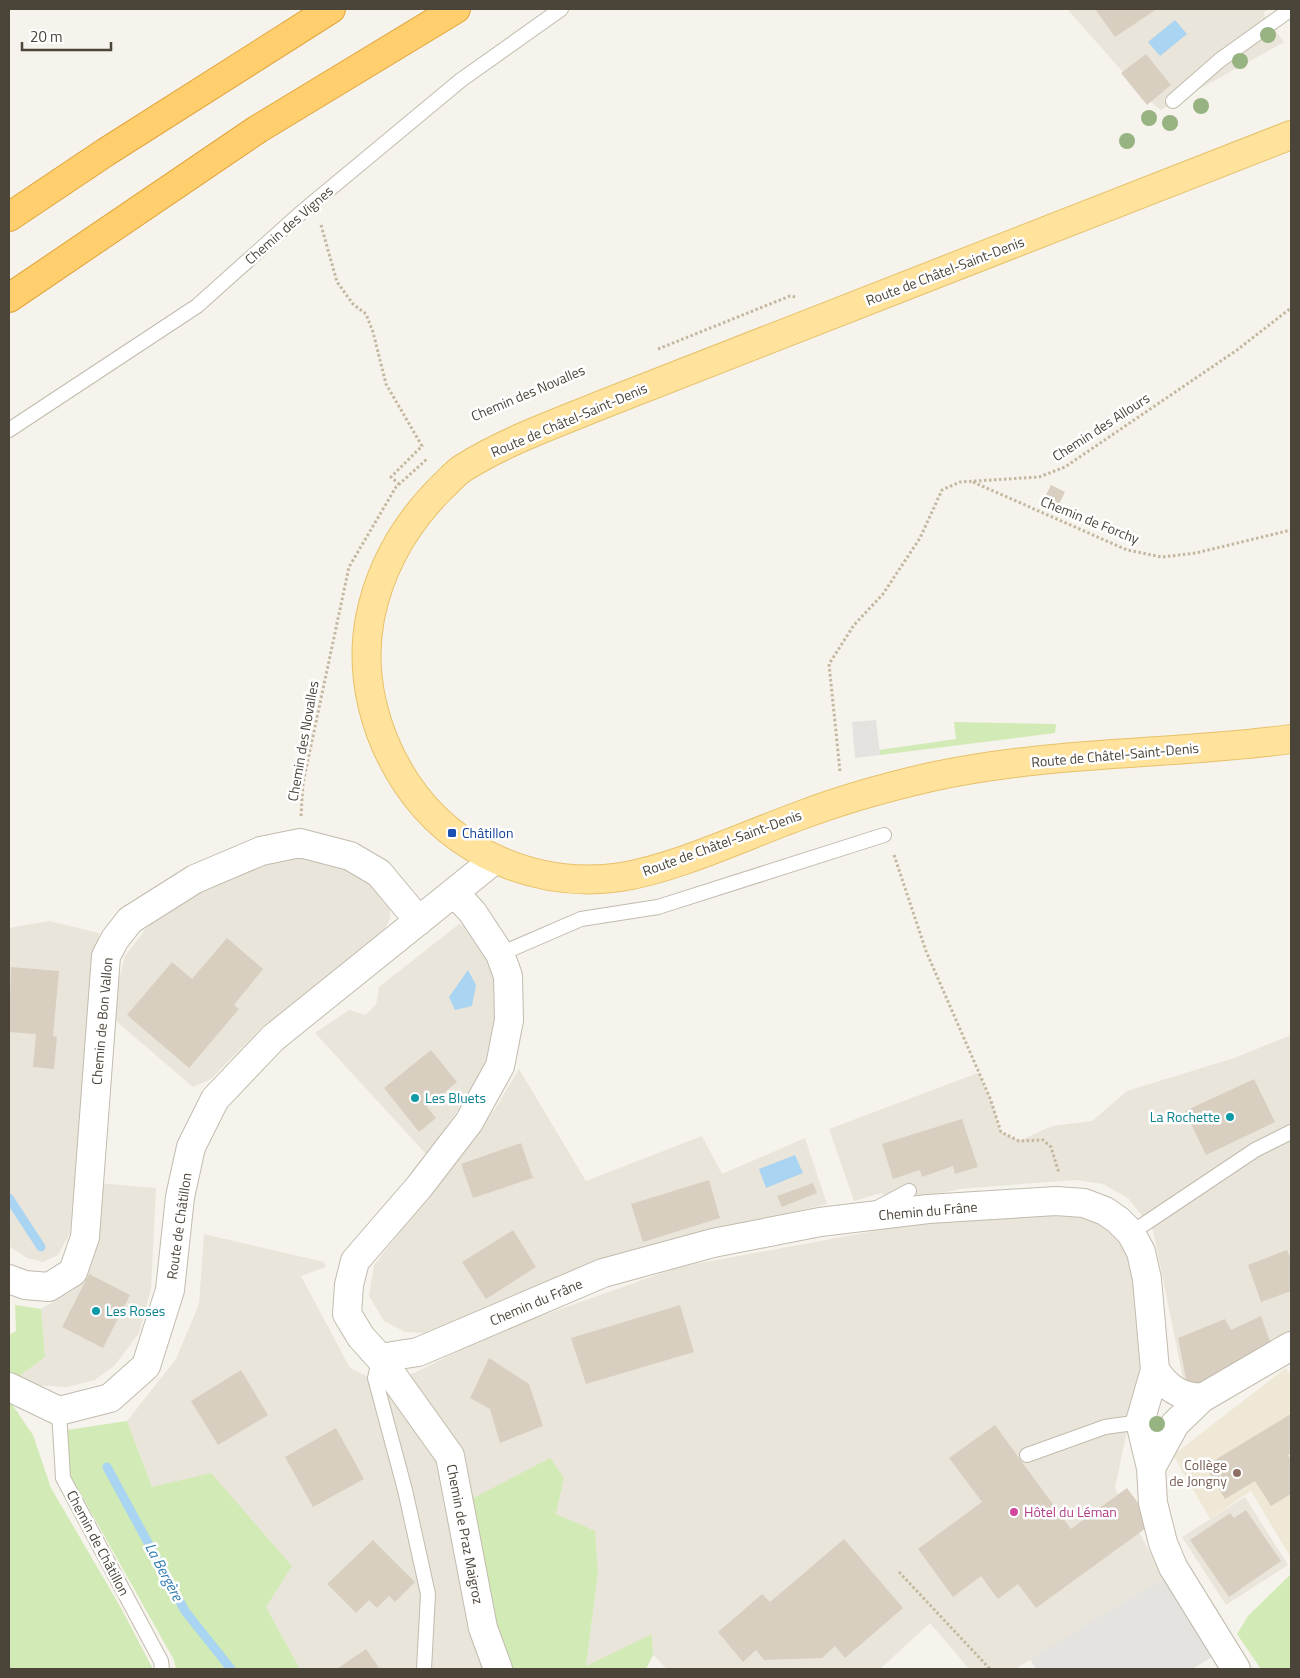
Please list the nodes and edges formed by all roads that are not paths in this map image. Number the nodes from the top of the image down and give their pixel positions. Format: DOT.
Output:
graph roads {
  1 [pos="331,9"];
  2 [pos="456,9"];
  3 [pos="561,9"];
  4 [pos="1291,9"];
  5 [pos="1172,101"];
  6 [pos="1291,135"];
  7 [pos="9,217"];
  8 [pos="9,298"];
  9 [pos="9,430"];
  10 [pos="1291,739"];
  11 [pos="884,835"];
  12 [pos="494,860"];
  13 [pos="455,893"];
  14 [pos="419,921"];
  15 [pos="500,954"];
  16 [pos="1291,1132"];
  17 [pos="909,1191"];
  18 [pos="856,1218"];
  19 [pos="1131,1233"];
  20 [pos="9,1279"];
  21 [pos="1291,1346"];
  22 [pos="380,1358"];
  23 [pos="1155,1370"];
  24 [pos="9,1387"];
  25 [pos="1202,1398"];
  26 [pos="59,1411"];
  27 [pos="1140,1422"];
  28 [pos="1027,1455"];
  29 [pos="1151,1468"];
  30 [pos="162,1669"];
  31 [pos="424,1669"];
  32 [pos="498,1669"];
  33 [pos="1236,1669"];
  1 -- 7 [label="highway"];
  2 -- 8 [label="highway"];
  3 -- 9 [label="lane, Chemin des Vignes"];
  4 -- 5 [label="lane"];
  6 -- 12 [label="main road, Route de Châtel-Saint-Denis"];
  10 -- 12 [label="main road, Route de Châtel-Saint-Denis"];
  11 -- 15 [label="lane"];
  12 -- 13 [label="street"];
  13 -- 14 [label="street, Route de Châtillon"];
  13 -- 15 [label="street"];
  14 -- 20 [label="street, Chemin de Bon Vallon"];
  14 -- 26 [label="street, Route de Châtillon"];
  15 -- 22 [label="street"];
  16 -- 19 [label="lane"];
  17 -- 18 [label="lane"];
  18 -- 19 [label="street, Chemin du Frâne"];
  18 -- 22 [label="street, Chemin du Frâne"];
  19 -- 23 [label="street, Chemin du Frâne"];
  21 -- 25 [label="street"];
  22 -- 31 [label="lane"];
  22 -- 32 [label="street, Chemin de Praz Maigroz"];
  23 -- 25 [label="street"];
  23 -- 27 [label="street"];
  24 -- 26 [label="street"];
  25 -- 29 [label="street"];
  26 -- 30 [label="lane, Chemin de Châtillon"];
  27 -- 28 [label="lane"];
  27 -- 29 [label="street"];
  29 -- 33 [label="street"];
}
